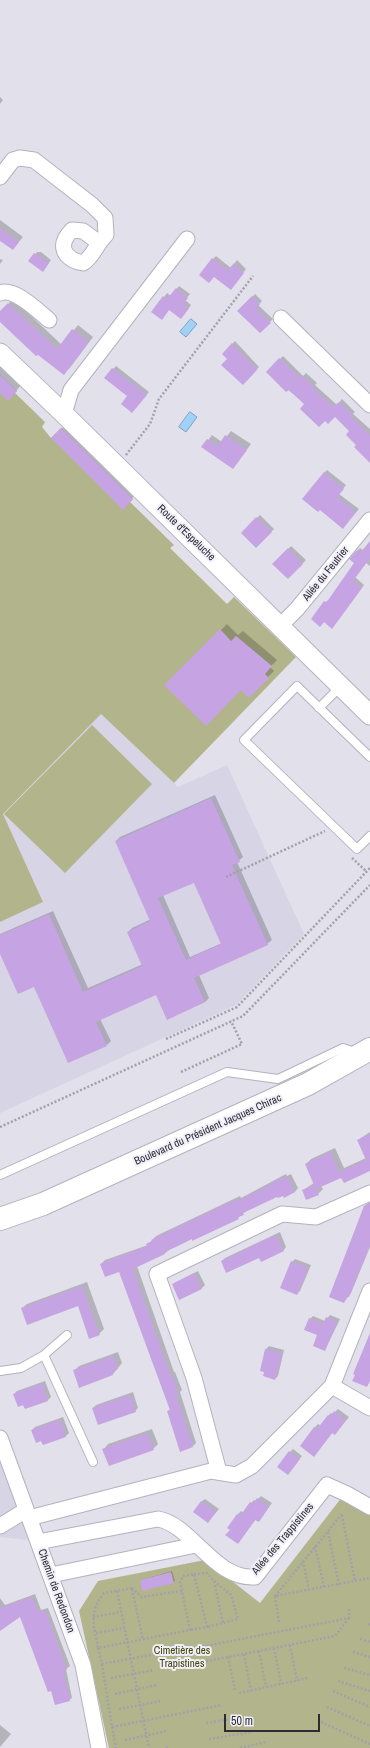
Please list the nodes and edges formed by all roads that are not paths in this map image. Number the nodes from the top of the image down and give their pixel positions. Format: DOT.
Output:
graph roads {
  1 [pos="0,177"];
  2 [pos="187,239"];
  3 [pos="98,242"];
  4 [pos="0,293"];
  5 [pos="282,318"];
  6 [pos="49,320"];
  7 [pos="0,354"];
  8 [pos="370,404"];
  9 [pos="64,414"];
  10 [pos="370,520"];
  11 [pos="280,626"];
  12 [pos="340,686"];
  13 [pos="319,708"];
  14 [pos="370,715"];
  15 [pos="370,757"];
  16 [pos="370,836"];
  17 [pos="366,1052"];
  18 [pos="0,1175"];
  19 [pos="370,1193"];
  20 [pos="43,1204"];
  21 [pos="0,1219"];
  22 [pos="0,1230"];
  23 [pos="370,1291"];
  24 [pos="67,1336"];
  25 [pos="44,1355"];
  26 [pos="0,1371"];
  27 [pos="332,1386"];
  28 [pos="370,1408"];
  29 [pos="0,1438"];
  30 [pos="93,1462"];
  31 [pos="219,1472"];
  32 [pos="370,1507"];
  33 [pos="28,1514"];
  34 [pos="0,1526"];
  35 [pos="38,1542"];
  36 [pos="196,1545"];
  37 [pos="50,1575"];
  38 [pos="99,1748"];
  1 -- 3 [label="street"];
  2 -- 9 [label="street"];
  4 -- 6 [label="street"];
  5 -- 8 [label="street"];
  7 -- 9 [label="street, Route d'Espeluche"];
  9 -- 11 [label="street, Route d'Espeluche"];
  10 -- 11 [label="street, Allée du Feutrier"];
  11 -- 12 [label="street, Route d'Espeluche"];
  12 -- 13 [label="lane"];
  12 -- 14 [label="street, Route d'Espeluche"];
  13 -- 15 [label="lane"];
  13 -- 16 [label="lane"];
  17 -- 18 [label="lane"];
  17 -- 20 [label="main road, Boulevard du Président Jacques Chirac"];
  19 -- 31 [label="street"];
  20 -- 21 [label="main road, Boulevard du Président Jacques Chirac"];
  20 -- 22 [label="main road, Boulevard du Président Jacques Chirac"];
  23 -- 27 [label="street"];
  24 -- 25 [label="lane"];
  25 -- 26 [label="lane"];
  25 -- 30 [label="lane"];
  27 -- 28 [label="street"];
  27 -- 31 [label="street"];
  29 -- 33 [label="street, Chemin de Redondon"];
  31 -- 33 [label="street"];
  32 -- 36 [label="street, Allée des Trappistines"];
  33 -- 34 [label="street"];
  33 -- 35 [label="street, Chemin de Redondon"];
  35 -- 36 [label="street, Allée des Trappistines"];
  35 -- 37 [label="street, Chemin de Redondon"];
  36 -- 37 [label="street"];
  37 -- 38 [label="street, Chemin de Redondon"];
}
